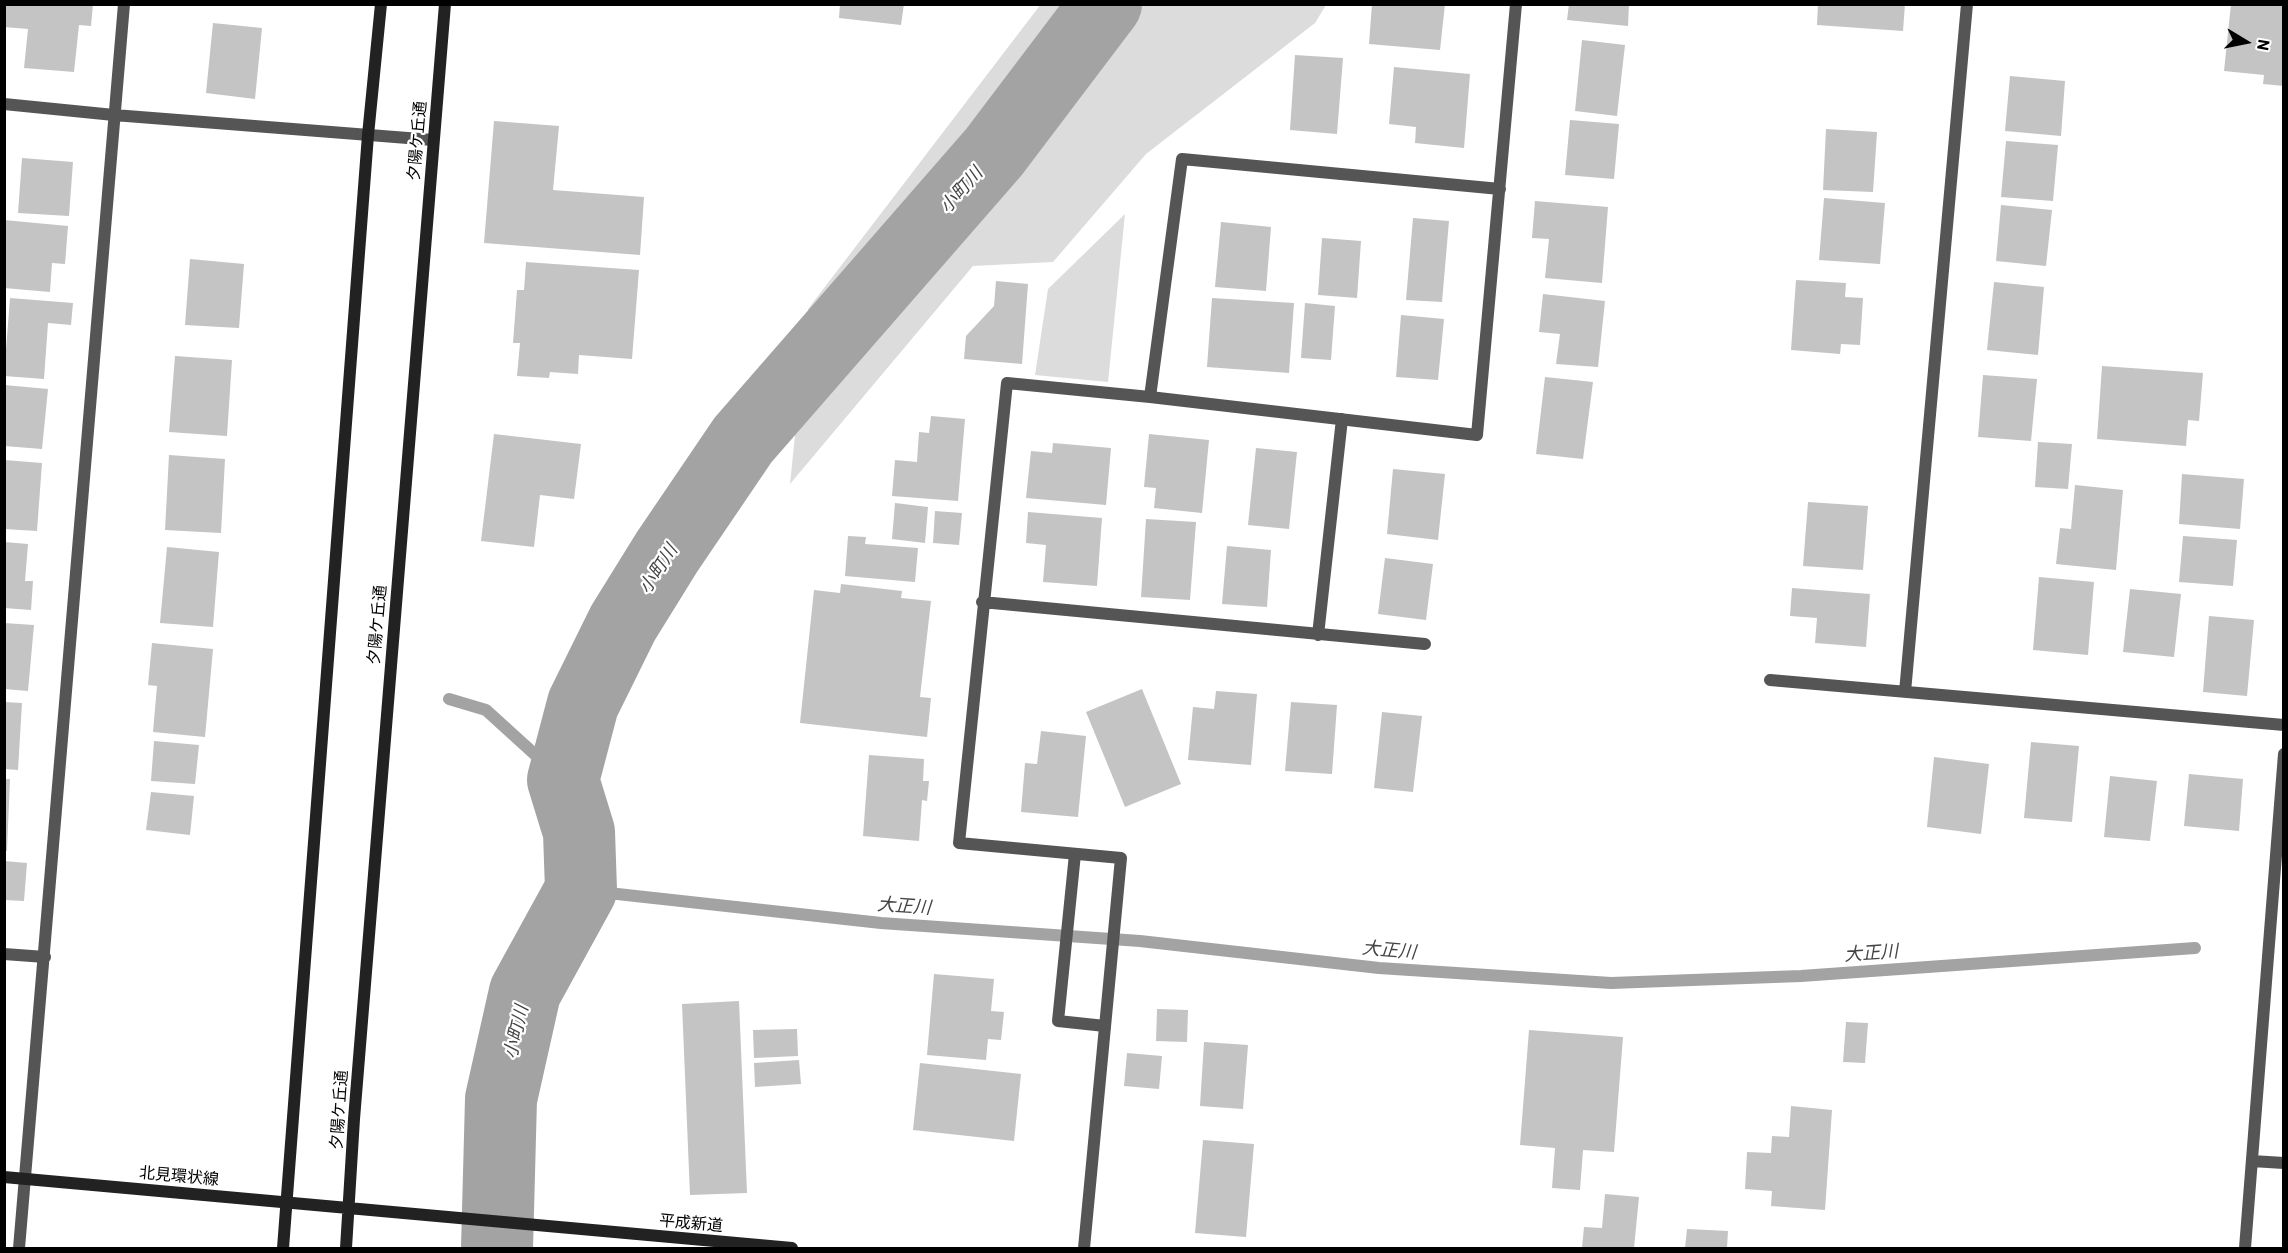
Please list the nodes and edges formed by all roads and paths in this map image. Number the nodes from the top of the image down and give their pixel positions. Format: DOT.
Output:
graph roads {
  1 [pos="124,4"];
  2 [pos="381,4"];
  3 [pos="446,4"];
  4 [pos="1516,4"];
  5 [pos="1967,4"];
  6 [pos="4,104"];
  7 [pos="114,115"];
  8 [pos="368,135"];
  9 [pos="433,140"];
  10 [pos="1500,189"];
  11 [pos="1150,397"];
  12 [pos="1342,419"];
  13 [pos="982,602"];
  14 [pos="1318,635"];
  15 [pos="1425,644"];
  16 [pos="1770,680"];
  17 [pos="1905,692"];
  18 [pos="2283,725"];
  19 [pos="2283,754"];
  20 [pos="1075,854"];
  21 [pos="4,954"];
  22 [pos="45,957"];
  23 [pos="1105,1026"];
  24 [pos="2252,1161"];
  25 [pos="2283,1163"];
  26 [pos="4,1177"];
  27 [pos="26,1179"];
  28 [pos="287,1203"];
  29 [pos="350,1209"];
  30 [pos="768,1247"];
  31 [pos="19,1248"];
  32 [pos="283,1248"];
  33 [pos="346,1248"];
  34 [pos="792,1248"];
  35 [pos="1084,1248"];
  36 [pos="2245,1248"];
  1 -- 7 [label="street"];
  2 -- 8 [label="street"];
  3 -- 9 [label="street, 夕陽ケ丘通"];
  4 -- 10 [label="street"];
  5 -- 17 [label="street"];
  6 -- 7 [label="street"];
  7 -- 8 [label="street"];
  7 -- 22 [label="street"];
  8 -- 9 [label="street"];
  8 -- 28 [label="street"];
  9 -- 29 [label="street, 夕陽ケ丘通"];
  10 -- 11 [label="street"];
  10 -- 12 [label="street"];
  11 -- 12 [label="street"];
  11 -- 13 [label="street"];
  12 -- 14 [label="street"];
  13 -- 14 [label="street"];
  13 -- 20 [label="street"];
  14 -- 15 [label="street"];
  16 -- 17 [label="street"];
  17 -- 18 [label="street"];
  19 -- 24 [label="street"];
  20 -- 23 [label="street"];
  20 -- 23 [label="street"];
  21 -- 22 [label="street"];
  22 -- 27 [label="street"];
  23 -- 35 [label="street"];
  24 -- 25 [label="street"];
  24 -- 36 [label="street"];
  26 -- 27 [label="street, 北見環状線"];
  27 -- 28 [label="street, 北見環状線"];
  27 -- 31 [label="street"];
  28 -- 29 [label="street, 北見環状線"];
  28 -- 32 [label="street"];
  29 -- 30 [label="street, 平成新道"];
  29 -- 33 [label="street, 夕陽ケ丘通"];
  30 -- 34 [label="street, 平成新道"];
}
